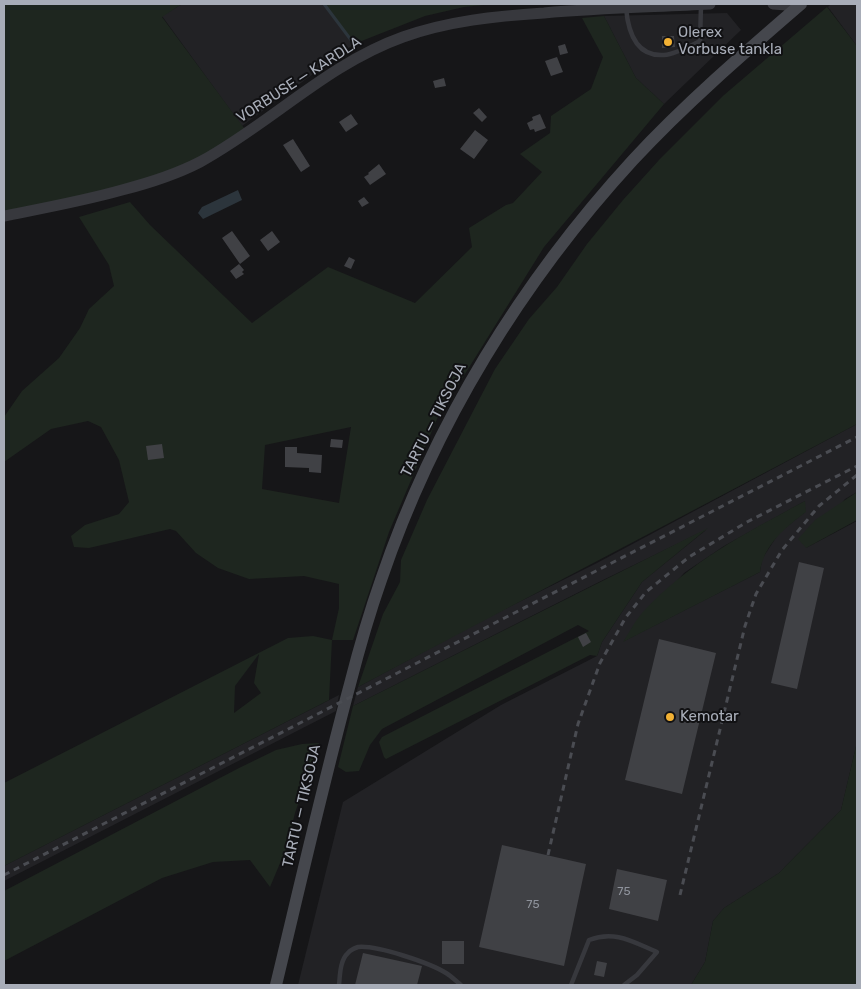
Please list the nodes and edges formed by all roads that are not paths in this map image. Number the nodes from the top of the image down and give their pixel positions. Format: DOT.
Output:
graph roads {
  1 [pos="702,4"];
  2 [pos="710,4"];
  3 [pos="773,4"];
  4 [pos="626,8"];
  5 [pos="797,8"];
  6 [pos="4,216"];
  7 [pos="276,985"];
  8 [pos="339,985"];
  9 [pos="461,985"];
  10 [pos="572,985"];
  11 [pos="624,985"];
  1 -- 2 [label="street, VORBUSE — KARDLA"];
  1 -- 4 [label="street, VORBUSE — KARDLA"];
  1 -- 4 [label="lane"];
  3 -- 5 [label="street"];
  4 -- 6 [label="street, VORBUSE — KARDLA"];
  5 -- 7 [label="main road, TARTU — TIKSOJA"];
  8 -- 9 [label="lane"];
  10 -- 11 [label="lane"];
}
